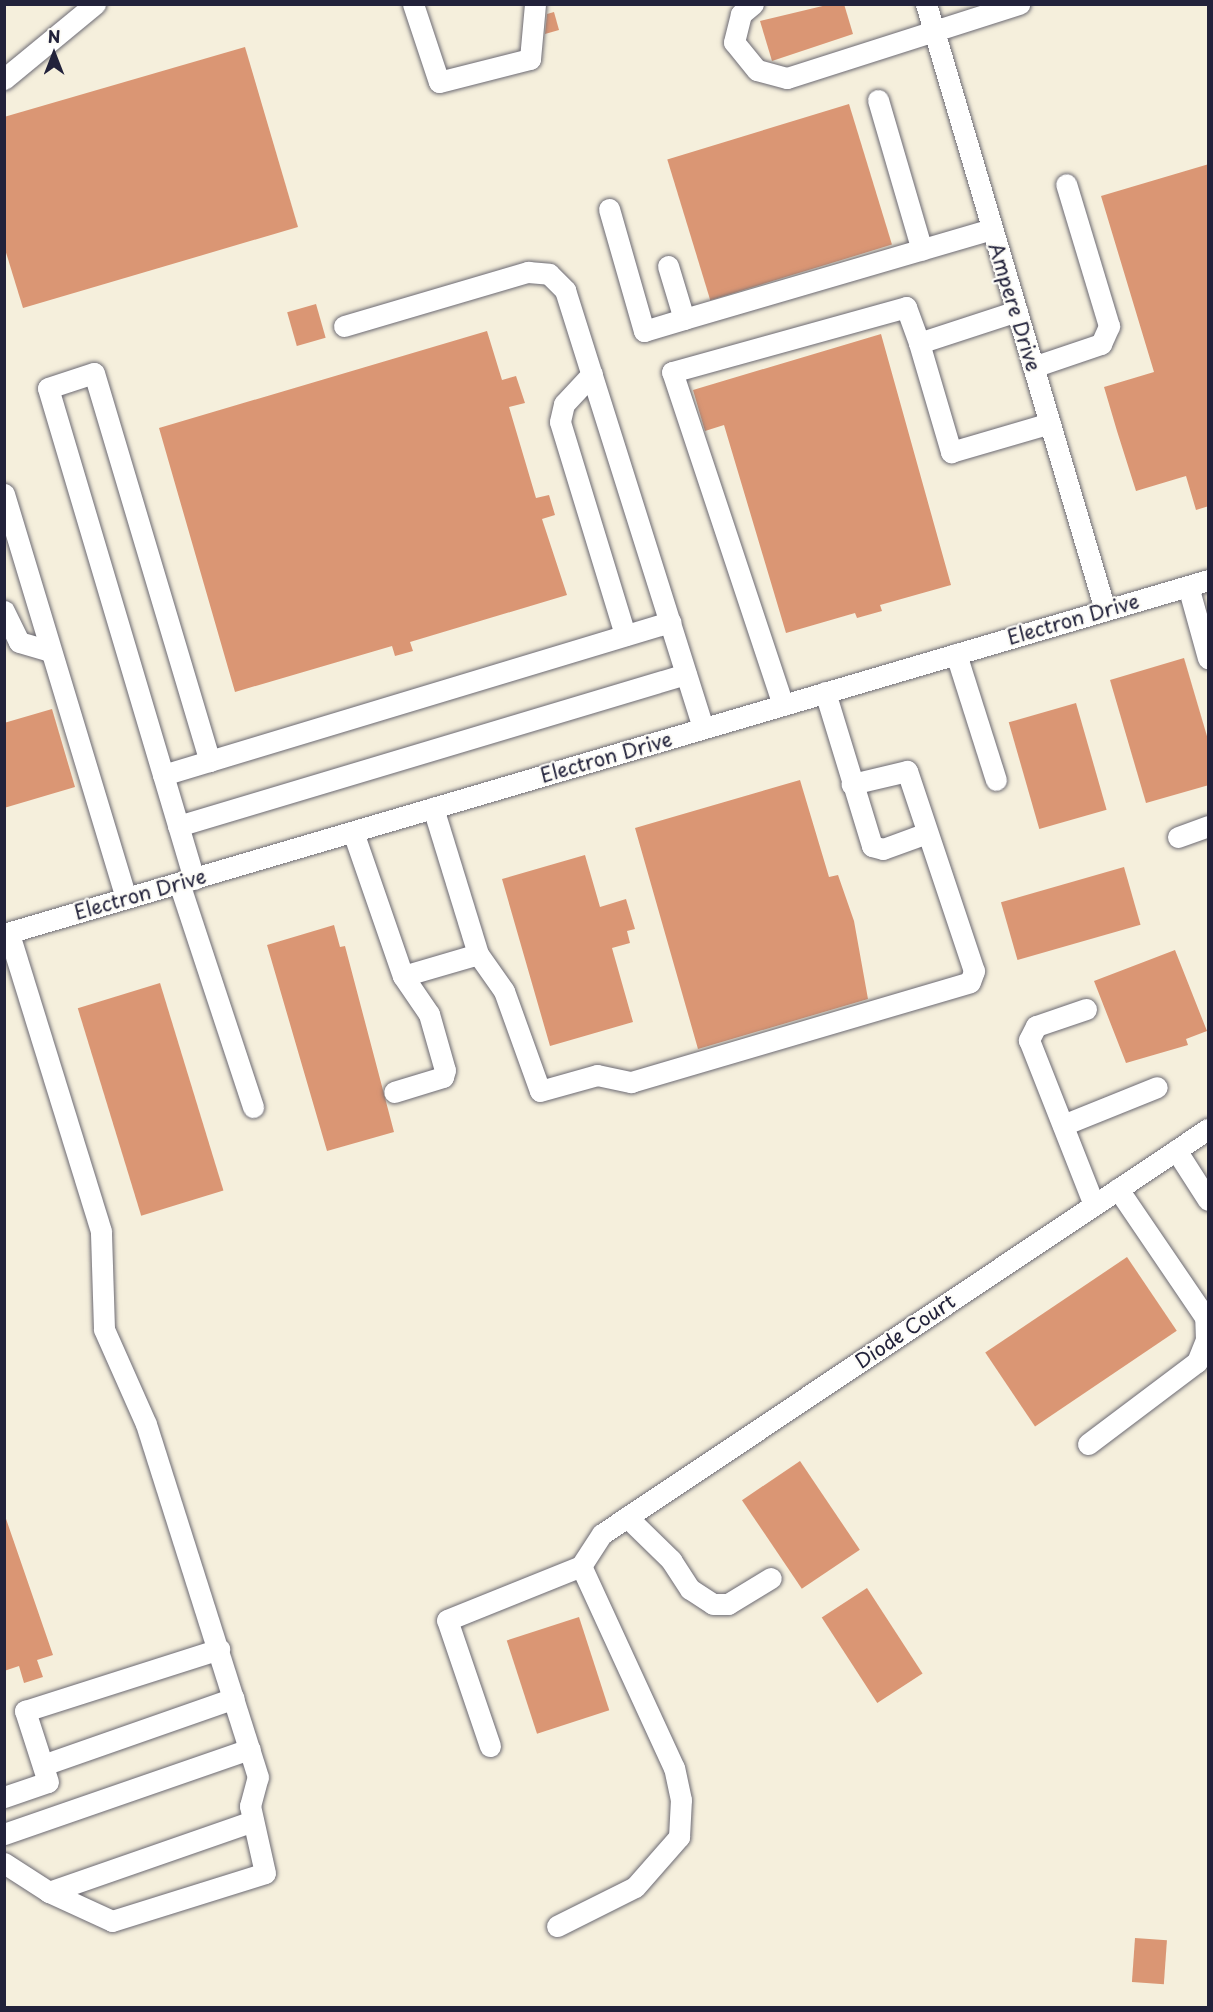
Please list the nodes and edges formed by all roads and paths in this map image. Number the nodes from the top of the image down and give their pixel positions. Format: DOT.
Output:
graph roads {
  1 [pos="95,4"];
  2 [pos="413,4"];
  3 [pos="535,4"];
  4 [pos="753,4"];
  5 [pos="926,4"];
  6 [pos="1018,4"];
  7 [pos="934,30"];
  8 [pos="4,79"];
  9 [pos="878,100"];
  10 [pos="1066,184"];
  11 [pos="609,209"];
  12 [pos="992,229"];
  13 [pos="922,250"];
  14 [pos="668,266"];
  15 [pos="1017,311"];
  16 [pos="684,319"];
  17 [pos="344,326"];
  18 [pos="919,343"];
  19 [pos="1033,367"];
  20 [pos="592,374"];
  21 [pos="1050,423"];
  22 [pos="4,494"];
  23 [pos="1209,580"];
  24 [pos="1188,586"];
  25 [pos="1106,610"];
  26 [pos="4,611"];
  27 [pos="670,622"];
  28 [pos="625,635"];
  29 [pos="50,651"];
  30 [pos="956,654"];
  31 [pos="1209,658"];
  32 [pos="686,674"];
  33 [pos="825,692"];
  34 [pos="783,705"];
  35 [pos="703,728"];
  36 [pos="210,761"];
  37 [pos="163,775"];
  38 [pos="996,780"];
  39 [pos="852,784"];
  40 [pos="433,808"];
  41 [pos="178,826"];
  42 [pos="1209,826"];
  43 [pos="353,832"];
  44 [pos="927,833"];
  45 [pos="1178,837"];
  46 [pos="187,881"];
  47 [pos="126,898"];
  48 [pos="7,934"];
  49 [pos="478,954"];
  50 [pos="403,976"];
  51 [pos="1086,1009"];
  52 [pos="1157,1087"];
  53 [pos="394,1092"];
  54 [pos="253,1107"];
  55 [pos="1063,1125"];
  56 [pos="1209,1129"];
  57 [pos="1176,1150"];
  58 [pos="1205,1187"];
  59 [pos="1118,1189"];
  60 [pos="1094,1205"];
  61 [pos="1088,1444"];
  62 [pos="627,1517"];
  63 [pos="581,1566"];
  64 [pos="771,1578"];
  65 [pos="219,1649"];
  66 [pos="234,1698"];
  67 [pos="490,1746"];
  68 [pos="250,1749"];
  69 [pos="43,1765"];
  70 [pos="4,1797"];
  71 [pos="253,1821"];
  72 [pos="4,1834"];
  73 [pos="4,1863"];
  74 [pos="49,1892"];
  75 [pos="557,1926"];
  1 -- 8 [label="street"];
  2 -- 3 [label="street"];
  4 -- 7 [label="street"];
  5 -- 7 [label="street, Ampere Drive"];
  6 -- 7 [label="street"];
  7 -- 12 [label="street, Ampere Drive"];
  9 -- 13 [label="street"];
  10 -- 19 [label="street"];
  11 -- 16 [label="street"];
  12 -- 13 [label="street"];
  12 -- 15 [label="street, Ampere Drive"];
  13 -- 16 [label="street"];
  14 -- 16 [label="street"];
  15 -- 18 [label="street"];
  15 -- 19 [label="street, Ampere Drive"];
  17 -- 20 [label="street"];
  18 -- 21 [label="street"];
  18 -- 34 [label="street"];
  19 -- 21 [label="street, Ampere Drive"];
  20 -- 27 [label="street"];
  20 -- 28 [label="street"];
  21 -- 25 [label="street, Ampere Drive"];
  22 -- 29 [label="street"];
  23 -- 24 [label="street, Electron Drive"];
  24 -- 25 [label="street, Electron Drive"];
  24 -- 31 [label="street"];
  25 -- 30 [label="street, Electron Drive"];
  26 -- 29 [label="street"];
  27 -- 28 [label="street"];
  27 -- 32 [label="street"];
  28 -- 36 [label="street"];
  29 -- 47 [label="street"];
  30 -- 33 [label="street, Electron Drive"];
  30 -- 38 [label="street"];
  32 -- 35 [label="street"];
  32 -- 41 [label="street"];
  33 -- 34 [label="street, Electron Drive"];
  33 -- 39 [label="street"];
  34 -- 35 [label="street, Electron Drive"];
  35 -- 40 [label="street, Electron Drive"];
  36 -- 37 [label="street"];
  36 -- 37 [label="street"];
  37 -- 41 [label="street"];
  39 -- 44 [label="street"];
  39 -- 44 [label="street"];
  40 -- 43 [label="street, Electron Drive"];
  40 -- 49 [label="street"];
  41 -- 46 [label="street"];
  42 -- 45 [label="street"];
  43 -- 46 [label="street, Electron Drive"];
  43 -- 50 [label="street"];
  44 -- 49 [label="street"];
  46 -- 47 [label="street, Electron Drive"];
  46 -- 54 [label="street"];
  47 -- 48 [label="street, Electron Drive"];
  48 -- 65 [label="street"];
  49 -- 50 [label="street"];
  50 -- 53 [label="street"];
  51 -- 55 [label="street"];
  52 -- 55 [label="street"];
  55 -- 60 [label="street"];
  56 -- 57 [label="street, Diode Court"];
  57 -- 58 [label="street"];
  57 -- 59 [label="street, Diode Court"];
  59 -- 60 [label="street, Diode Court"];
  59 -- 61 [label="street"];
  60 -- 62 [label="street, Diode Court"];
  62 -- 63 [label="street, Diode Court"];
  62 -- 64 [label="street"];
  63 -- 67 [label="street"];
  63 -- 75 [label="street"];
  65 -- 66 [label="street"];
  65 -- 69 [label="street"];
  66 -- 68 [label="street"];
  66 -- 69 [label="street"];
  68 -- 71 [label="street"];
  68 -- 72 [label="street"];
  69 -- 70 [label="street"];
  71 -- 74 [label="street"];
  71 -- 74 [label="street"];
  73 -- 74 [label="street"];
}
